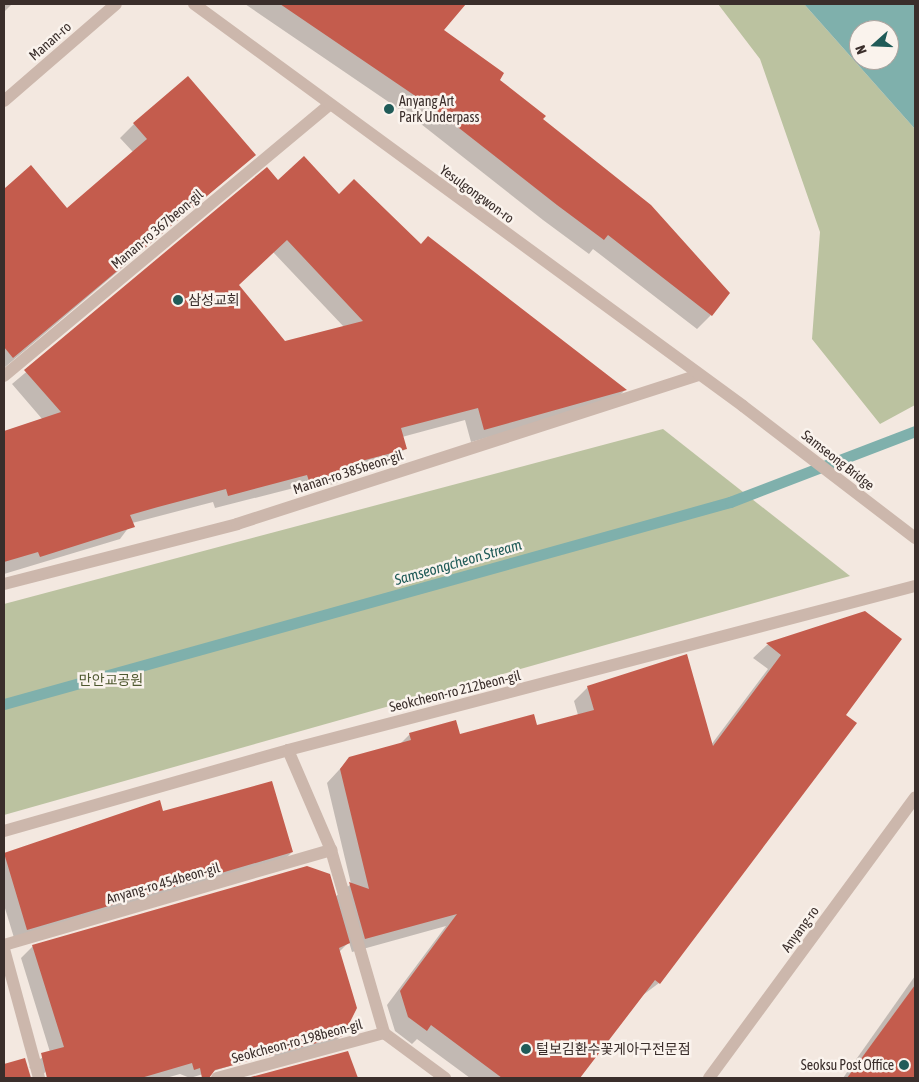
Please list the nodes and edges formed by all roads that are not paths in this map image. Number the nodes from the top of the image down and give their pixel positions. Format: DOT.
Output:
graph roads {
  1 [pos="116,4"];
  2 [pos="194,4"];
  3 [pos="4,101"];
  4 [pos="329,105"];
  5 [pos="698,375"];
  6 [pos="4,376"];
  7 [pos="743,406"];
  8 [pos="915,538"];
  9 [pos="4,584"];
  10 [pos="915,586"];
  11 [pos="288,750"];
  12 [pos="915,798"];
  13 [pos="4,831"];
  14 [pos="331,850"];
  15 [pos="4,947"];
  16 [pos="384,1033"];
  17 [pos="40,1078"];
  18 [pos="217,1078"];
  19 [pos="445,1078"];
  20 [pos="709,1078"];
  1 -- 3 [label="street, Manan-ro"];
  2 -- 4 [label="street, Yesulgongwon-ro"];
  4 -- 5 [label="street, Yesulgongwon-ro"];
  4 -- 6 [label="street, Manan-ro 367beon-gil"];
  5 -- 7 [label="street, Yesulgongwon-ro"];
  5 -- 9 [label="street, Manan-ro 385beon-gil"];
  7 -- 8 [label="street, Samseong Bridge"];
  10 -- 11 [label="street, Seokcheon-ro 212beon-gil"];
  11 -- 13 [label="street, Seokcheon-ro 212beon-gil"];
  11 -- 14 [label="street"];
  12 -- 20 [label="street, Anyang-ro"];
  14 -- 15 [label="street, Anyang-ro 454beon-gil"];
  14 -- 16 [label="street"];
  15 -- 17 [label="street"];
  16 -- 18 [label="street, Seokcheon-ro 198beon-gil"];
  16 -- 19 [label="street"];
}
